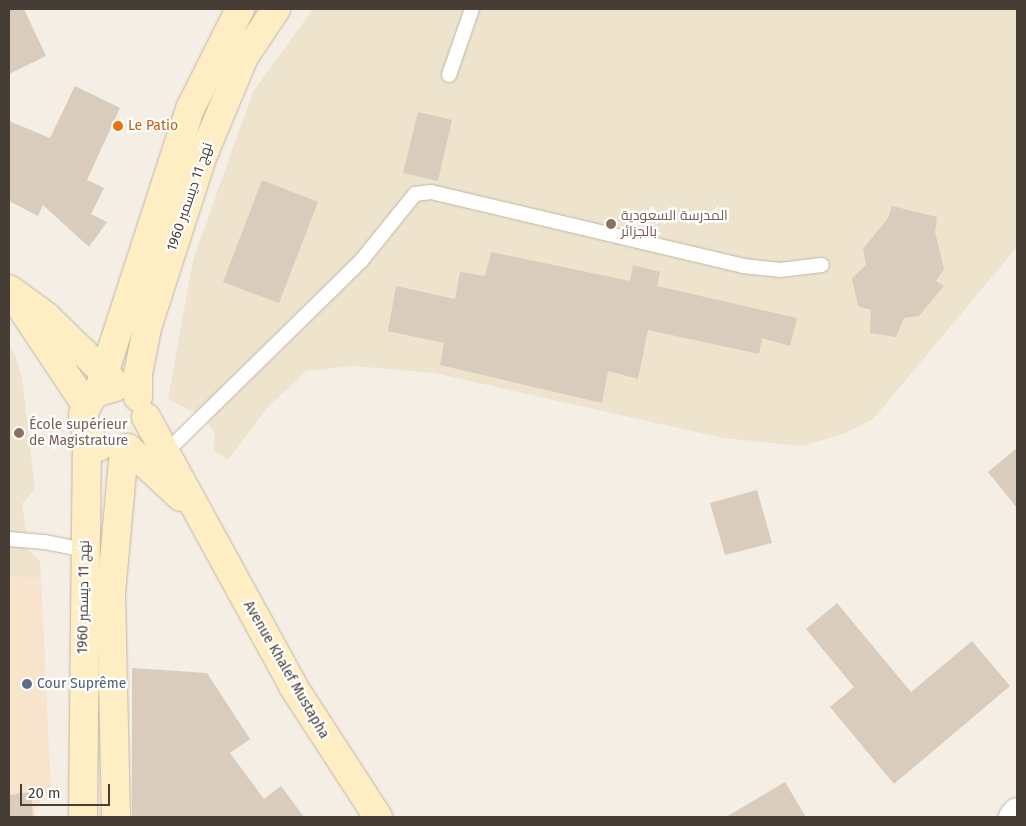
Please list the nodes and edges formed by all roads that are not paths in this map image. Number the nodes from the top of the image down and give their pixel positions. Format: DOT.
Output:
graph roads {
  1 [pos="240,9"];
  2 [pos="276,9"];
  3 [pos="472,9"];
  4 [pos="448,75"];
  5 [pos="822,265"];
  6 [pos="9,289"];
  7 [pos="115,395"];
  8 [pos="87,436"];
  9 [pos="126,449"];
  10 [pos="166,452"];
  11 [pos="200,519"];
  12 [pos="9,540"];
  13 [pos="84,550"];
  14 [pos="1017,812"];
  15 [pos="83,817"];
  16 [pos="116,817"];
  17 [pos="378,817"];
  18 [pos="1013,817"];
  1 -- 7 [label="main road, نهج 11 ديسمبر 1960"];
  2 -- 7 [label="main road, نهج 11 ديسمبر 1960"];
  3 -- 4 [label="lane"];
  5 -- 10 [label="lane"];
  6 -- 7 [label="main road, Avenue Khalef Mustapha"];
  6 -- 7 [label="main road, Avenue Khalef Mustapha"];
  7 -- 8 [label="main road, نهج 11 ديسمبر 1960"];
  7 -- 9 [label="main road"];
  7 -- 10 [label="main road, Avenue Khalef Mustapha"];
  8 -- 9 [label="main road"];
  8 -- 13 [label="main road, نهج 11 ديسمبر 1960"];
  9 -- 11 [label="main road, Avenue Khalef Mustapha"];
  9 -- 16 [label="main road, نهج 11 ديسمبر 1960"];
  10 -- 11 [label="main road, Avenue Khalef Mustapha"];
  11 -- 17 [label="main road, Avenue Khalef Mustapha"];
  12 -- 13 [label="lane"];
  13 -- 15 [label="main road, نهج 11 ديسمبر 1960"];
  14 -- 18 [label="street"];
}
